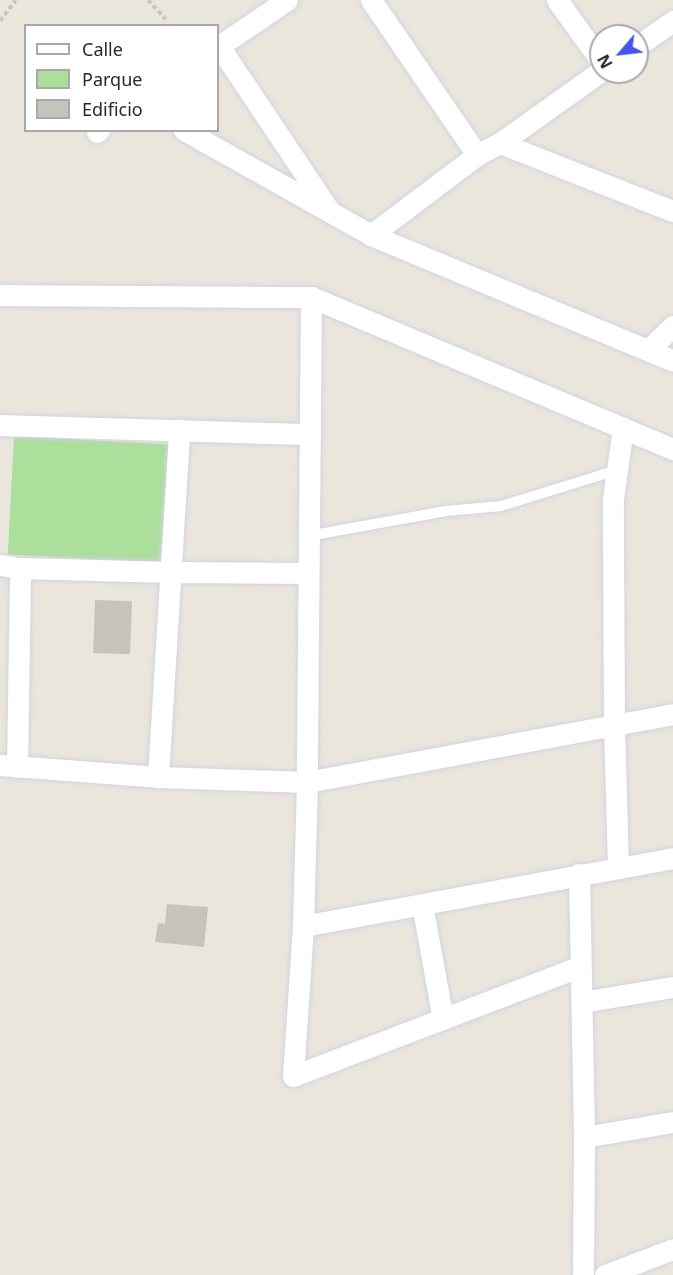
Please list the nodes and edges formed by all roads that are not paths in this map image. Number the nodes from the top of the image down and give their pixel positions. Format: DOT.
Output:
graph roads {
  1 [pos="287,0"];
  2 [pos="371,0"];
  3 [pos="557,0"];
  4 [pos="673,21"];
  5 [pos="649,38"];
  6 [pos="589,44"];
  7 [pos="589,80"];
  8 [pos="188,132"];
  9 [pos="500,143"];
  10 [pos="477,155"];
  11 [pos="673,211"];
  12 [pos="330,212"];
  13 [pos="371,234"];
  14 [pos="0,295"];
  15 [pos="311,297"];
  16 [pos="673,326"];
  17 [pos="648,350"];
  18 [pos="673,361"];
  19 [pos="623,428"];
  20 [pos="0,429"];
  21 [pos="179,430"];
  22 [pos="310,434"];
  23 [pos="673,449"];
  24 [pos="617,470"];
  25 [pos="308,536"];
  26 [pos="10,566"];
  27 [pos="171,572"];
  28 [pos="307,573"];
  29 [pos="673,714"];
  30 [pos="614,725"];
  31 [pos="9,766"];
  32 [pos="158,777"];
  33 [pos="307,782"];
  34 [pos="673,858"];
  35 [pos="618,867"];
  36 [pos="579,874"];
  37 [pos="422,904"];
  38 [pos="303,926"];
  39 [pos="581,966"];
  40 [pos="673,987"];
  41 [pos="582,1002"];
  42 [pos="443,1019"];
  43 [pos="673,1122"];
  44 [pos="584,1137"];
  45 [pos="673,1249"];
  46 [pos="583,1275"];
  47 [pos="605,1275"];
  1 -- 12 [label="street"];
  2 -- 10 [label="street"];
  3 -- 6 [label="street"];
  4 -- 5 [label="street"];
  7 -- 9 [label="street"];
  8 -- 12 [label="street"];
  9 -- 10 [label="street"];
  9 -- 11 [label="street"];
  10 -- 13 [label="street"];
  12 -- 13 [label="street"];
  13 -- 17 [label="street"];
  14 -- 15 [label="street"];
  15 -- 19 [label="street"];
  15 -- 22 [label="street"];
  16 -- 17 [label="street"];
  17 -- 18 [label="street"];
  19 -- 23 [label="street"];
  19 -- 24 [label="street"];
  20 -- 21 [label="street"];
  21 -- 22 [label="street"];
  21 -- 27 [label="street"];
  22 -- 25 [label="street"];
  24 -- 25 [label="lane"];
  24 -- 30 [label="street"];
  25 -- 28 [label="street"];
  26 -- 27 [label="street"];
  26 -- 31 [label="street"];
  27 -- 28 [label="street"];
  27 -- 32 [label="street"];
  28 -- 33 [label="street"];
  29 -- 30 [label="street"];
  30 -- 33 [label="street"];
  30 -- 35 [label="street"];
  31 -- 32 [label="street"];
  32 -- 33 [label="street"];
  33 -- 38 [label="street"];
  34 -- 35 [label="street"];
  35 -- 36 [label="street"];
  36 -- 37 [label="street"];
  36 -- 39 [label="street"];
  37 -- 38 [label="street"];
  37 -- 42 [label="street"];
  38 -- 42 [label="street"];
  39 -- 41 [label="street"];
  39 -- 42 [label="street"];
  40 -- 41 [label="street"];
  41 -- 44 [label="street"];
  43 -- 44 [label="street"];
  44 -- 46 [label="street"];
  45 -- 47 [label="street"];
}
